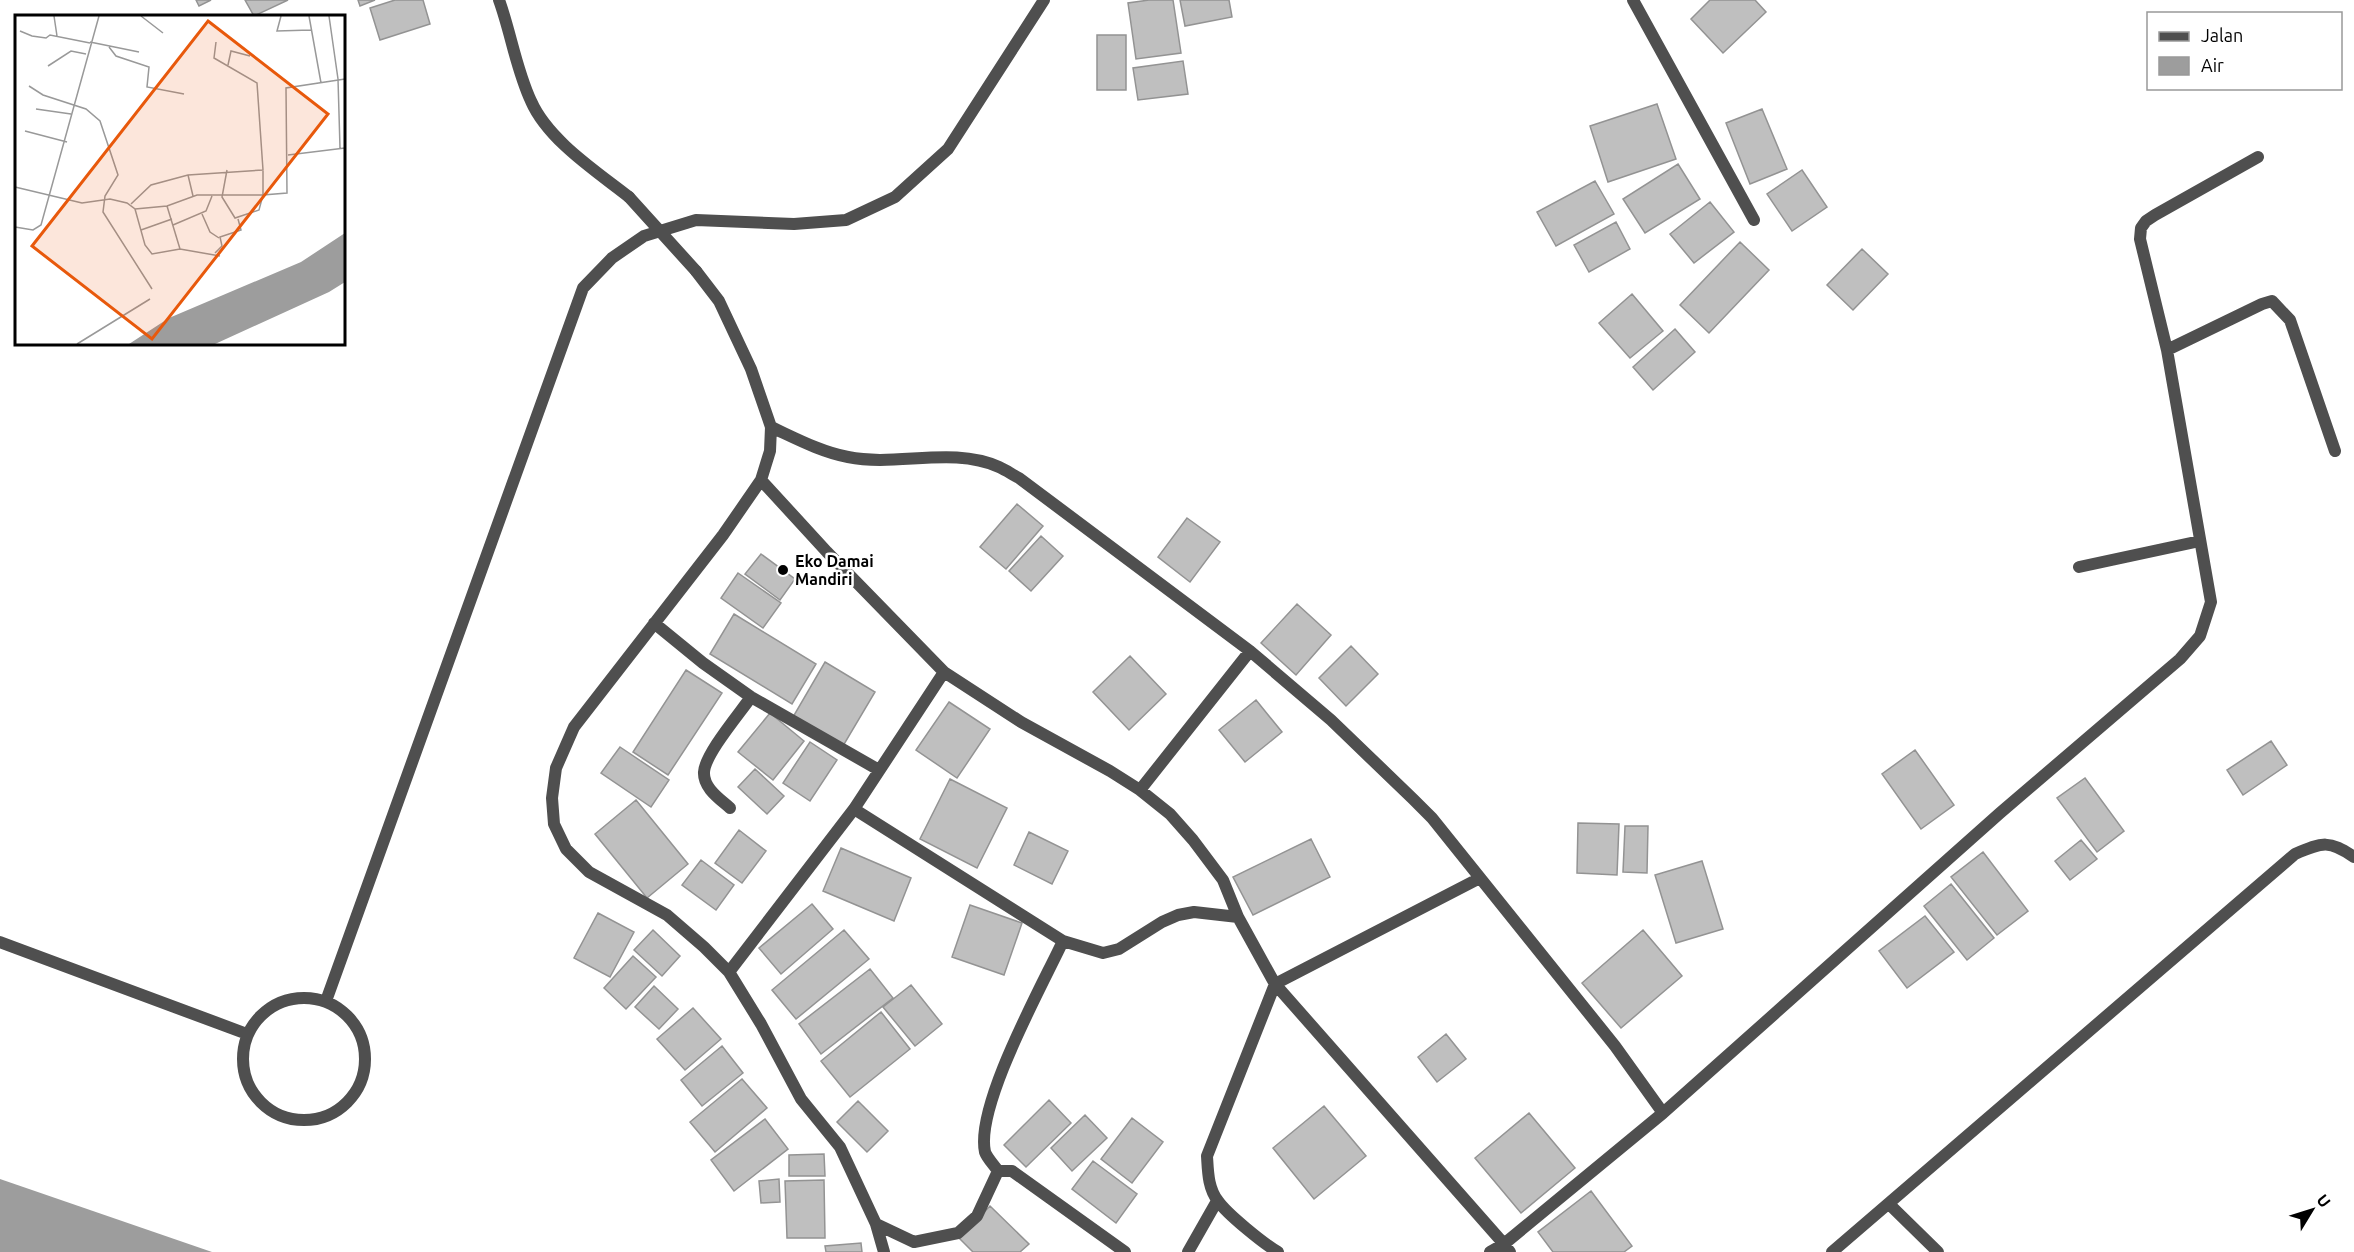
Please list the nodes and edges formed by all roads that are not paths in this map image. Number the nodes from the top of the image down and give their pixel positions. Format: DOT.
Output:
graph roads {
  1 [pos="499,0"];
  2 [pos="1044,0"];
  3 [pos="1634,0"];
  4 [pos="2258,157"];
  5 [pos="1754,220"];
  6 [pos="2167,350"];
  7 [pos="771,427"];
  8 [pos="2335,451"];
  9 [pos="761,480"];
  10 [pos="2200,542"];
  11 [pos="2079,567"];
  12 [pos="654,623"];
  13 [pos="1250,651"];
  14 [pos="944,672"];
  15 [pos="751,697"];
  16 [pos="879,770"];
  17 [pos="1140,790"];
  18 [pos="730,808"];
  19 [pos="854,809"];
  20 [pos="2354,857"];
  21 [pos="1480,878"];
  22 [pos="1238,917"];
  23 [pos="1063,941"];
  24 [pos="0,942"];
  25 [pos="729,972"];
  26 [pos="1275,984"];
  27 [pos="326,1001"];
  28 [pos="247,1034"];
  29 [pos="1663,1113"];
  30 [pos="998,1171"];
  31 [pos="1217,1201"];
  32 [pos="1889,1204"];
  33 [pos="876,1224"];
  34 [pos="1507,1248"];
  35 [pos="884,1252"];
  36 [pos="1125,1252"];
  37 [pos="1188,1252"];
  38 [pos="1278,1252"];
  39 [pos="1490,1252"];
  40 [pos="1832,1252"];
  41 [pos="1938,1252"];
  1 -- 7 [label="street, bridge"];
  2 -- 27 [label="street"];
  3 -- 5 [label="street"];
  4 -- 6 [label="street"];
  6 -- 8 [label="street"];
  6 -- 10 [label="street"];
  7 -- 9 [label="street"];
  7 -- 13 [label="street"];
  9 -- 12 [label="street"];
  9 -- 14 [label="street"];
  10 -- 11 [label="street"];
  10 -- 29 [label="street"];
  12 -- 15 [label="street"];
  12 -- 25 [label="street"];
  13 -- 17 [label="street"];
  13 -- 21 [label="street"];
  14 -- 16 [label="street"];
  14 -- 17 [label="street"];
  15 -- 16 [label="street"];
  15 -- 18 [label="street"];
  16 -- 19 [label="street"];
  17 -- 22 [label="street"];
  19 -- 23 [label="street"];
  19 -- 25 [label="street"];
  20 -- 32 [label="street"];
  21 -- 26 [label="street"];
  21 -- 29 [label="street"];
  22 -- 23 [label="street"];
  22 -- 26 [label="street"];
  23 -- 30 [label="street"];
  24 -- 28 [label="street"];
  25 -- 33 [label="street"];
  26 -- 31 [label="street"];
  26 -- 34 [label="street"];
  27 -- 28 [label="street"];
  27 -- 28 [label="street"];
  29 -- 34 [label="street"];
  30 -- 33 [label="street"];
  30 -- 36 [label="street"];
  31 -- 37 [label="street"];
  31 -- 38 [label="street"];
  32 -- 40 [label="street"];
  32 -- 41 [label="street"];
  33 -- 35 [label="street"];
  34 -- 39 [label="street"];
}
